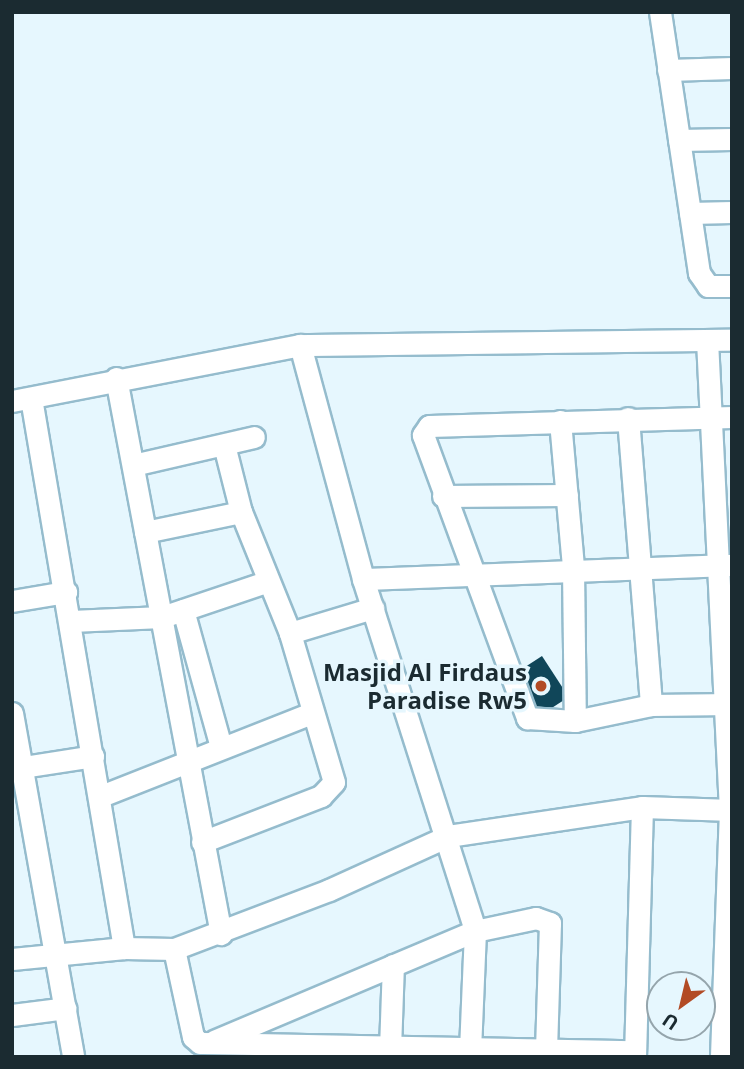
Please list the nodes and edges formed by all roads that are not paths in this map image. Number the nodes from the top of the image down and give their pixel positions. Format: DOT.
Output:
graph roads {
  1 [pos="660,12"];
  2 [pos="732,68"];
  3 [pos="668,70"];
  4 [pos="732,139"];
  5 [pos="679,140"];
  6 [pos="732,212"];
  7 [pos="690,214"];
  8 [pos="732,286"];
  9 [pos="707,340"];
  10 [pos="732,340"];
  11 [pos="300,345"];
  12 [pos="116,378"];
  13 [pos="22,399"];
  14 [pos="710,417"];
  15 [pos="732,417"];
  16 [pos="628,418"];
  17 [pos="560,421"];
  18 [pos="254,437"];
  19 [pos="224,445"];
  20 [pos="133,465"];
  21 [pos="567,495"];
  22 [pos="443,496"];
  23 [pos="241,512"];
  24 [pos="145,532"];
  25 [pos="726,565"];
  26 [pos="641,567"];
  27 [pos="573,568"];
  28 [pos="470,572"];
  29 [pos="363,579"];
  30 [pos="266,582"];
  31 [pos="66,592"];
  32 [pos="12,601"];
  33 [pos="373,608"];
  34 [pos="183,611"];
  35 [pos="162,617"];
  36 [pos="71,621"];
  37 [pos="290,633"];
  38 [pos="730,704"];
  39 [pos="651,705"];
  40 [pos="12,712"];
  41 [pos="312,713"];
  42 [pos="575,721"];
  43 [pos="221,747"];
  44 [pos="93,757"];
  45 [pos="186,763"];
  46 [pos="23,767"];
  47 [pos="101,796"];
  48 [pos="642,807"];
  49 [pos="731,810"];
  50 [pos="448,836"];
  51 [pos="202,842"];
  52 [pos="729,901"];
  53 [pos="475,931"];
  54 [pos="221,934"];
  55 [pos="124,948"];
  56 [pos="174,949"];
  57 [pos="58,955"];
  58 [pos="12,959"];
  59 [pos="393,965"];
  60 [pos="727,978"];
  61 [pos="66,1008"];
  62 [pos="12,1015"];
  63 [pos="205,1044"];
  64 [pos="390,1049"];
  65 [pos="470,1049"];
  66 [pos="546,1050"];
  67 [pos="635,1054"];
  68 [pos="73,1057"];
  69 [pos="721,1057"];
  1 -- 3 [label="street"];
  2 -- 3 [label="street"];
  3 -- 5 [label="street"];
  4 -- 5 [label="street"];
  5 -- 7 [label="street"];
  6 -- 7 [label="street"];
  7 -- 8 [label="street"];
  9 -- 10 [label="street"];
  9 -- 11 [label="street"];
  9 -- 14 [label="street"];
  11 -- 12 [label="street"];
  11 -- 29 [label="street"];
  12 -- 13 [label="street"];
  12 -- 20 [label="street"];
  13 -- 31 [label="street"];
  14 -- 15 [label="street"];
  14 -- 16 [label="street"];
  14 -- 25 [label="street"];
  16 -- 17 [label="street"];
  16 -- 26 [label="street"];
  17 -- 21 [label="street"];
  17 -- 22 [label="street"];
  18 -- 19 [label="street"];
  19 -- 20 [label="street"];
  19 -- 23 [label="street"];
  20 -- 24 [label="street"];
  21 -- 22 [label="street"];
  21 -- 27 [label="street"];
  22 -- 28 [label="street"];
  23 -- 24 [label="street"];
  23 -- 30 [label="street"];
  24 -- 35 [label="street"];
  25 -- 26 [label="street"];
  25 -- 38 [label="street"];
  26 -- 27 [label="street"];
  26 -- 39 [label="street"];
  27 -- 28 [label="street"];
  27 -- 42 [label="street"];
  28 -- 29 [label="street"];
  28 -- 42 [label="street"];
  29 -- 33 [label="street"];
  30 -- 34 [label="street"];
  30 -- 37 [label="street"];
  31 -- 32 [label="street"];
  31 -- 36 [label="street"];
  33 -- 37 [label="street"];
  33 -- 50 [label="street"];
  34 -- 35 [label="street"];
  34 -- 43 [label="street"];
  35 -- 36 [label="street"];
  35 -- 45 [label="street"];
  36 -- 44 [label="street"];
  37 -- 41 [label="street"];
  38 -- 39 [label="street"];
  38 -- 49 [label="street"];
  39 -- 42 [label="street"];
  40 -- 46 [label="street"];
  41 -- 43 [label="street"];
  41 -- 51 [label="street"];
  43 -- 45 [label="street"];
  44 -- 46 [label="street"];
  44 -- 47 [label="street"];
  45 -- 47 [label="street"];
  45 -- 51 [label="street"];
  46 -- 57 [label="street"];
  47 -- 55 [label="street"];
  48 -- 49 [label="street"];
  48 -- 50 [label="street"];
  48 -- 67 [label="street"];
  49 -- 52 [label="street"];
  50 -- 53 [label="street"];
  50 -- 54 [label="street"];
  51 -- 54 [label="street"];
  52 -- 60 [label="street"];
  53 -- 59 [label="street"];
  53 -- 65 [label="street"];
  53 -- 66 [label="street"];
  54 -- 56 [label="street"];
  55 -- 56 [label="street"];
  55 -- 57 [label="street"];
  56 -- 63 [label="street"];
  57 -- 58 [label="street"];
  57 -- 61 [label="street"];
  59 -- 63 [label="street"];
  59 -- 64 [label="street"];
  60 -- 69 [label="street"];
  61 -- 62 [label="street"];
  61 -- 68 [label="street"];
  63 -- 64 [label="street"];
  64 -- 65 [label="street"];
  65 -- 66 [label="street"];
  66 -- 67 [label="street"];
}
